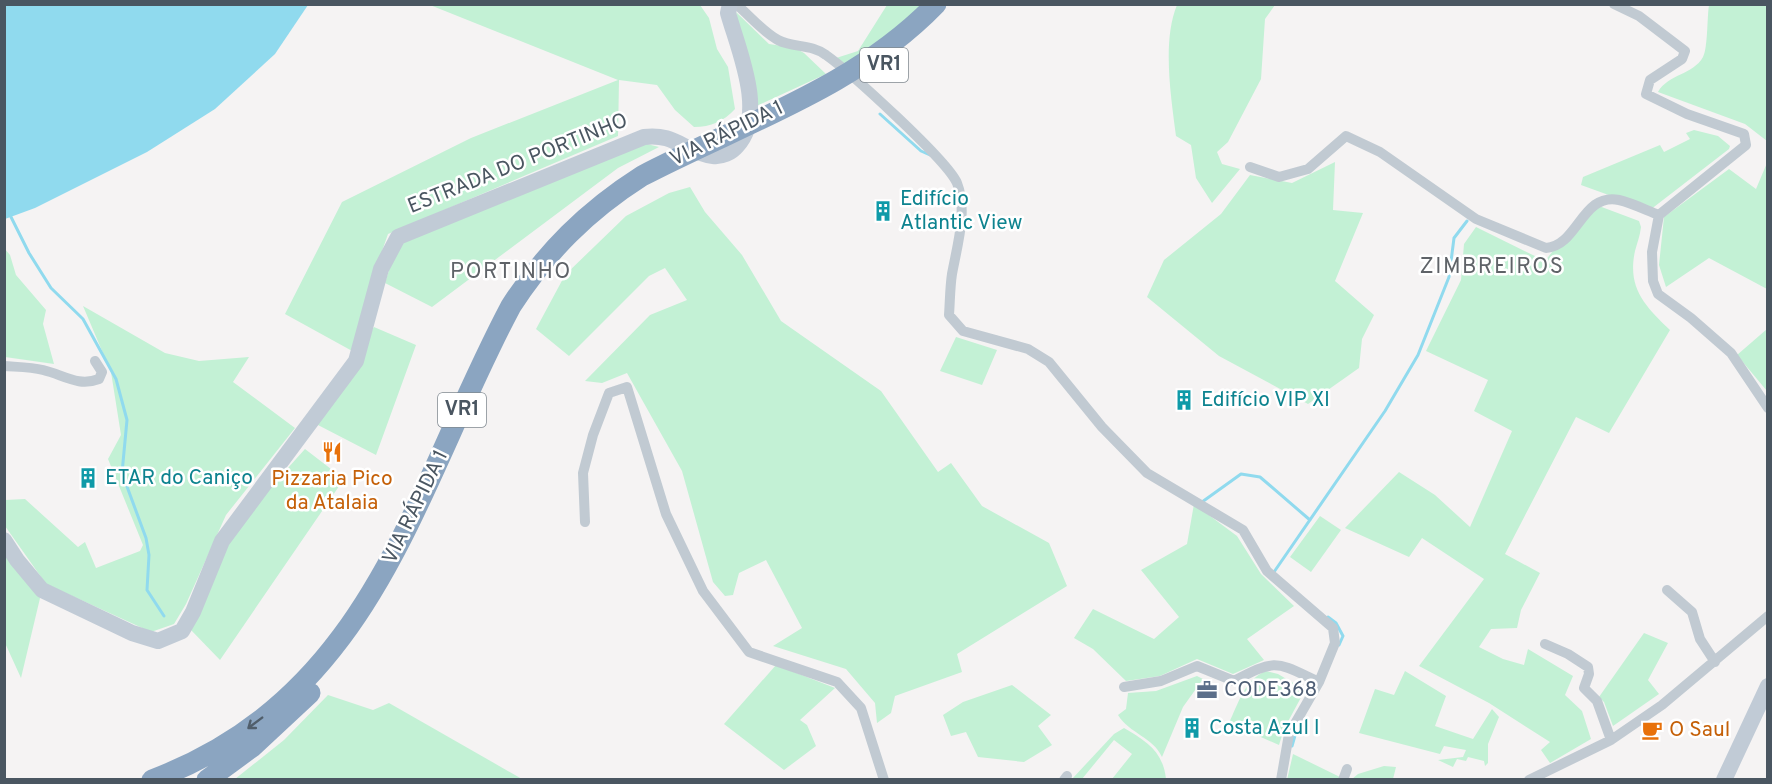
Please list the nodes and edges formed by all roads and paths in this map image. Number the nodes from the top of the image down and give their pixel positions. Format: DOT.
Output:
graph roads {
  1 [pos="730,4"];
  2 [pos="736,4"];
  3 [pos="936,4"];
  4 [pos="951,4"];
  5 [pos="1614,4"];
  6 [pos="803,104"];
  7 [pos="1250,166"];
  8 [pos="1659,215"];
  9 [pos="95,361"];
  10 [pos="4,366"];
  11 [pos="1767,408"];
  12 [pos="585,522"];
  13 [pos="4,540"];
  14 [pos="1667,590"];
  15 [pos="1767,616"];
  16 [pos="1545,644"];
  17 [pos="1715,662"];
  18 [pos="318,675"];
  19 [pos="1319,682"];
  20 [pos="1767,686"];
  21 [pos="1124,687"];
  22 [pos="1611,740"];
  23 [pos="210,778"];
  24 [pos="152,780"];
  25 [pos="884,780"];
  26 [pos="1281,780"];
  27 [pos="1529,780"];
  28 [pos="1724,780"];
  1 -- 13 [label="street, ESTRADA DO PORTINHO"];
  2 -- 19 [label="street"];
  3 -- 6 [label="highway, VIA RÁPIDA 1 / VR1"];
  4 -- 6 [label="highway, VIA RÁPIDA 1 / VR1"];
  5 -- 8 [label="street"];
  6 -- 18 [label="highway, VIA RÁPIDA 1 / VR1"];
  7 -- 8 [label="street"];
  8 -- 11 [label="street"];
  9 -- 10 [label="street"];
  12 -- 25 [label="street"];
  14 -- 17 [label="street"];
  15 -- 17 [label="street"];
  16 -- 22 [label="street"];
  17 -- 22 [label="street"];
  18 -- 23 [label="highway, VIA RÁPIDA 1 / VR1"];
  18 -- 24 [label="highway, VIA RÁPIDA 1 / VR1, one-way"];
  19 -- 21 [label="street"];
  19 -- 26 [label="street"];
  20 -- 28 [label="street"];
  22 -- 27 [label="street"];
}
